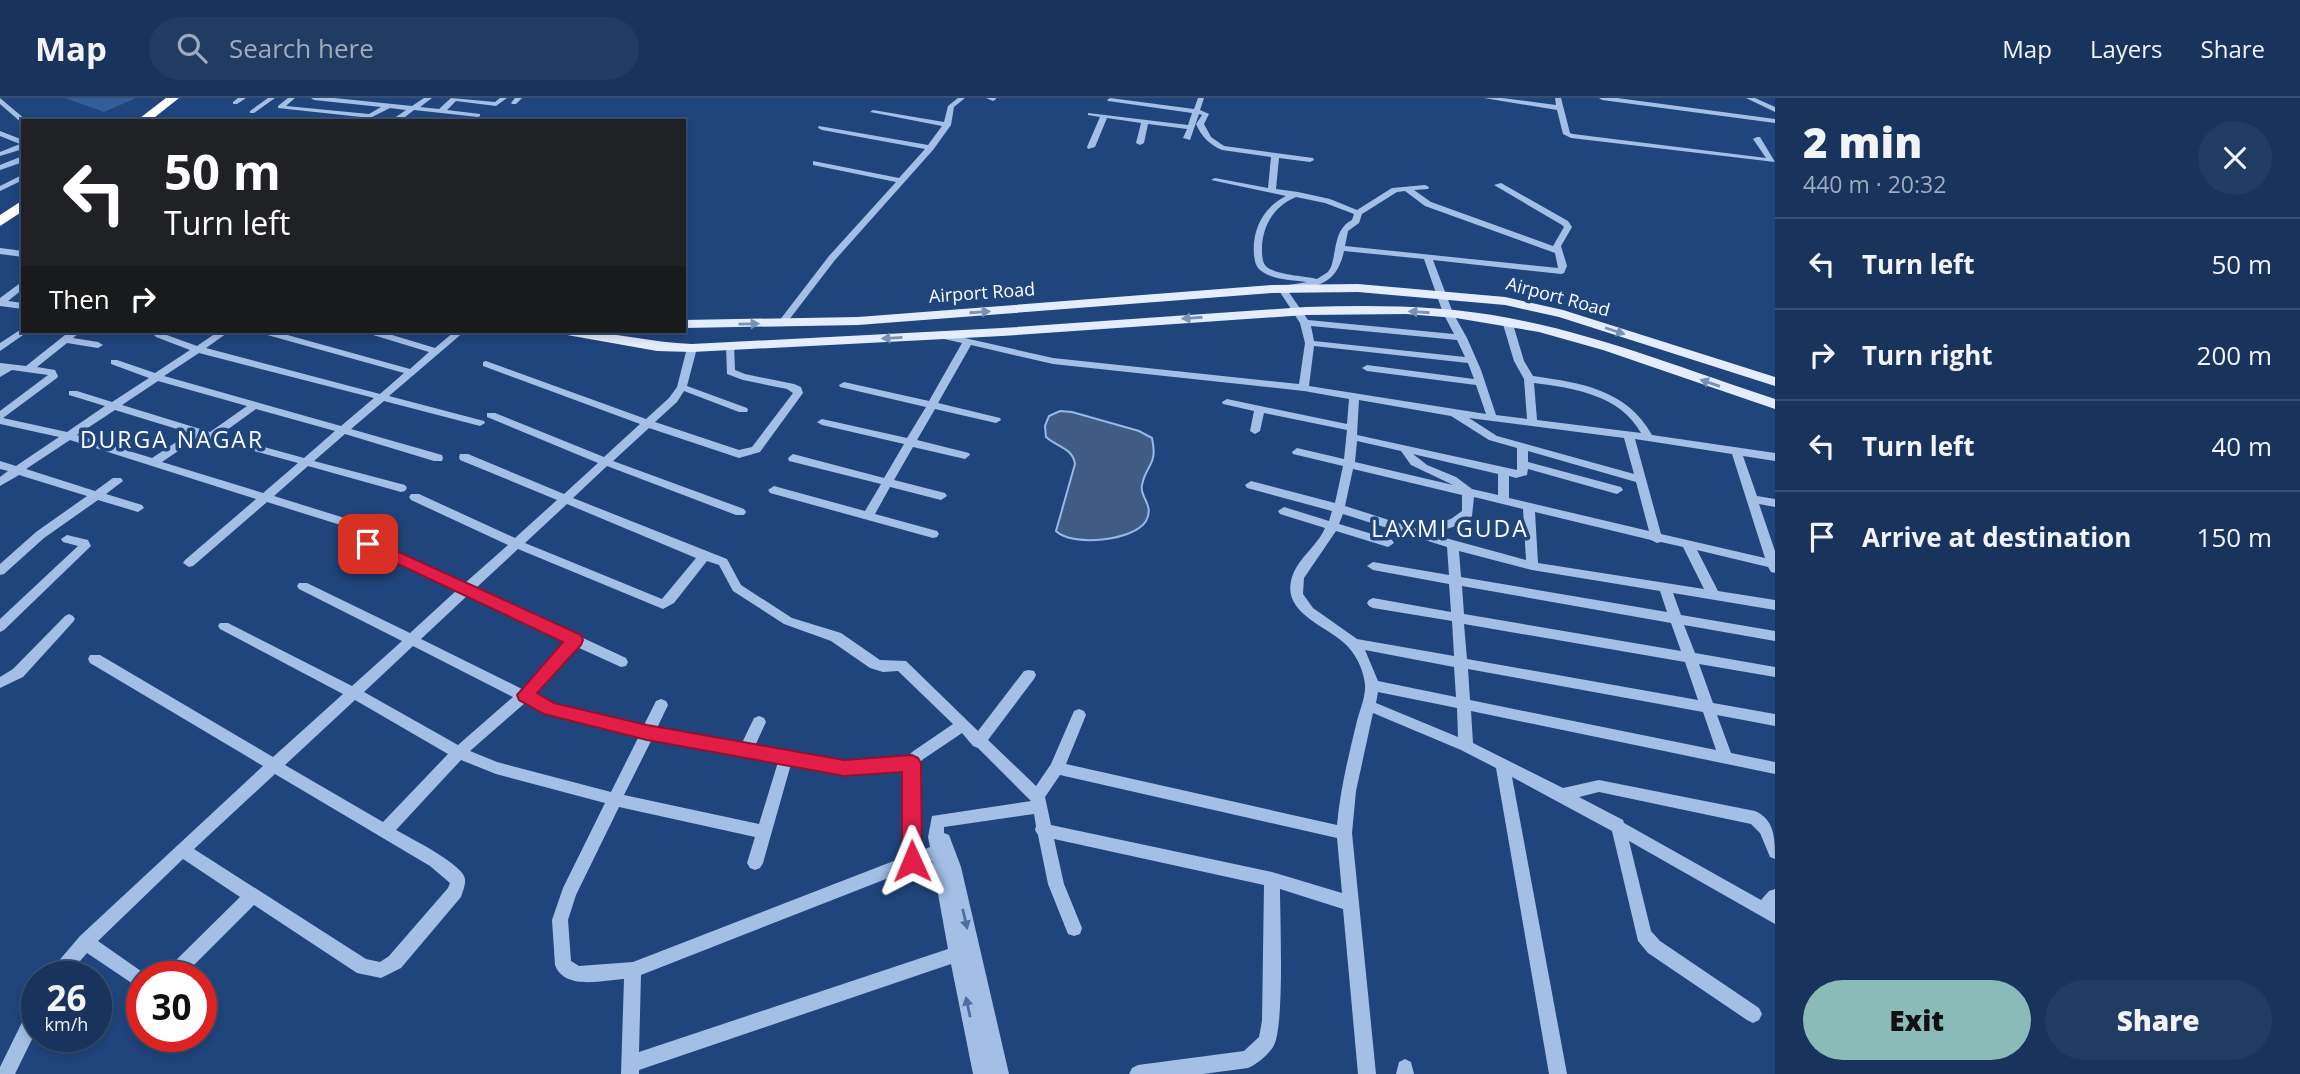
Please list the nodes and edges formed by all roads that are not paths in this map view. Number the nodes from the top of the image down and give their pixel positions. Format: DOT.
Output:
graph roads {
  1 [pos="16,98"];
  2 [pos="243,98"];
  3 [pos="272,98"];
  4 [pos="292,98"];
  5 [pos="314,98"];
  6 [pos="429,98"];
  7 [pos="504,98"];
  8 [pos="962,98"];
  9 [pos="1201,98"];
  10 [pos="1487,98"];
  11 [pos="1558,98"];
  12 [pos="1602,98"];
  13 [pos="1749,98"];
  14 [pos="455,99"];
  15 [pos="166,100"];
  16 [pos="1110,100"];
  17 [pos="343,101"];
  18 [pos="235,103"];
  19 [pos="2,104"];
  20 [pos="389,106"];
  21 [pos="414,108"];
  22 [pos="1560,108"];
  23 [pos="1775,110"];
  24 [pos="324,111"];
  25 [pos="441,111"];
  26 [pos="1196,111"];
  27 [pos="252,112"];
  28 [pos="873,112"];
  29 [pos="1090,114"];
  30 [pos="478,115"];
  31 [pos="1104,116"];
  32 [pos="366,118"];
  33 [pos="136,119"];
  34 [pos="146,119"];
  35 [pos="313,119"];
  36 [pos="395,119"];
  37 [pos="21,120"];
  38 [pos="1146,121"];
  39 [pos="1775,121"];
  40 [pos="21,123"];
  41 [pos="947,125"];
  42 [pos="1191,127"];
  43 [pos="821,128"];
  44 [pos="0,132"];
  45 [pos="1187,138"];
  46 [pos="1757,139"];
  47 [pos="1140,143"];
  48 [pos="21,144"];
  49 [pos="21,146"];
  50 [pos="1091,147"];
  51 [pos="930,148"];
  52 [pos="0,154"];
  53 [pos="1275,156"];
  54 [pos="21,160"];
  55 [pos="1310,160"];
  56 [pos="816,163"];
  57 [pos="1773,164"];
  58 [pos="0,169"];
  59 [pos="21,176"];
  60 [pos="1215,180"];
  61 [pos="901,181"];
  62 [pos="1498,185"];
  63 [pos="1425,187"];
  64 [pos="1406,188"];
  65 [pos="0,189"];
  66 [pos="1272,189"];
  67 [pos="1298,194"];
  68 [pos="21,206"];
  69 [pos="1357,213"];
  70 [pos="21,215"];
  71 [pos="0,222"];
  72 [pos="0,231"];
  73 [pos="1342,248"];
  74 [pos="0,251"];
  75 [pos="1558,251"];
  76 [pos="21,254"];
  77 [pos="1428,259"];
  78 [pos="1318,282"];
  79 [pos="21,286"];
  80 [pos="1282,289"];
  81 [pos="1442,294"];
  82 [pos="1505,301"];
  83 [pos="0,303"];
  84 [pos="21,306"];
  85 [pos="1294,310"];
  86 [pos="1448,313"];
  87 [pos="1507,321"];
  88 [pos="782,323"];
  89 [pos="1305,323"];
  90 [pos="686,324"];
  91 [pos="21,332"];
  92 [pos="1388,332"];
  93 [pos="74,333"];
  94 [pos="160,333"];
  95 [pos="222,333"];
  96 [pos="270,333"];
  97 [pos="376,333"];
  98 [pos="458,333"];
  99 [pos="578,333"];
  100 [pos="938,335"];
  101 [pos="1462,338"];
  102 [pos="65,341"];
  103 [pos="968,342"];
  104 [pos="1310,343"];
  105 [pos="98,345"];
  106 [pos="731,346"];
  107 [pos="0,348"];
  108 [pos="692,348"];
  109 [pos="197,349"];
  110 [pos="436,351"];
  111 [pos="1392,352"];
  112 [pos="1472,361"];
  113 [pos="114,362"];
  114 [pos="486,364"];
  115 [pos="5,366"];
  116 [pos="30,368"];
  117 [pos="1367,368"];
  118 [pos="411,372"];
  119 [pos="1399,372"];
  120 [pos="0,374"];
  121 [pos="156,377"];
  122 [pos="1528,379"];
  123 [pos="1775,382"];
  124 [pos="1480,383"];
  125 [pos="844,386"];
  126 [pos="682,387"];
  127 [pos="1304,388"];
  128 [pos="73,393"];
  129 [pos="1354,396"];
  130 [pos="382,398"];
  131 [pos="1227,402"];
  132 [pos="1775,404"];
  133 [pos="115,405"];
  134 [pos="255,405"];
  135 [pos="932,405"];
  136 [pos="1260,409"];
  137 [pos="743,410"];
  138 [pos="1455,413"];
  139 [pos="491,415"];
  140 [pos="1492,417"];
  141 [pos="0,418"];
  142 [pos="996,420"];
  143 [pos="822,422"];
  144 [pos="480,423"];
  145 [pos="646,423"];
  146 [pos="1532,423"];
  147 [pos="343,430"];
  148 [pos="1255,431"];
  149 [pos="198,432"];
  150 [pos="1353,433"];
  151 [pos="1629,435"];
  152 [pos="68,436"];
  153 [pos="211,436"];
  154 [pos="1648,438"];
  155 [pos="911,442"];
  156 [pos="1404,447"];
  157 [pos="1522,447"];
  158 [pos="1736,450"];
  159 [pos="1297,452"];
  160 [pos="965,455"];
  161 [pos="464,457"];
  162 [pos="1775,457"];
  163 [pos="438,458"];
  164 [pos="793,458"];
  165 [pos="606,462"];
  166 [pos="305,463"];
  167 [pos="153,464"];
  168 [pos="1350,464"];
  169 [pos="1524,464"];
  170 [pos="0,465"];
  171 [pos="18,470"];
  172 [pos="1504,472"];
  173 [pos="1641,480"];
  174 [pos="117,481"];
  175 [pos="0,482"];
  176 [pos="887,482"];
  177 [pos="1251,485"];
  178 [pos="401,488"];
  179 [pos="774,490"];
  180 [pos="1617,490"];
  181 [pos="1468,492"];
  182 [pos="95,495"];
  183 [pos="941,496"];
  184 [pos="265,497"];
  185 [pos="415,497"];
  186 [pos="565,499"];
  187 [pos="1752,499"];
  188 [pos="1503,501"];
  189 [pos="1775,503"];
  190 [pos="1529,507"];
  191 [pos="138,508"];
  192 [pos="1337,508"];
  193 [pos="1284,511"];
  194 [pos="740,512"];
  195 [pos="868,516"];
  196 [pos="346,523"];
  197 [pos="1332,527"];
  198 [pos="1418,533"];
  199 [pos="933,534"];
  200 [pos="66,538"];
  201 [pos="1657,539"];
  202 [pos="1770,540"];
  203 [pos="1388,542"];
  204 [pos="368,544"];
  205 [pos="517,544"];
  206 [pos="1453,545"];
  207 [pos="1688,545"];
  208 [pos="704,556"];
  209 [pos="189,563"];
  210 [pos="1373,566"];
  211 [pos="1532,566"];
  212 [pos="1774,567"];
  213 [pos="0,571"];
  214 [pos="1455,581"];
  215 [pos="303,586"];
  216 [pos="1664,586"];
  217 [pos="468,590"];
  218 [pos="1713,594"];
  219 [pos="1373,603"];
  220 [pos="1775,605"];
  221 [pos="1456,617"];
  222 [pos="69,619"];
  223 [pos="1676,619"];
  224 [pos="224,626"];
  225 [pos="0,627"];
  226 [pos="1775,636"];
  227 [pos="414,640"];
  228 [pos="575,640"];
  229 [pos="1352,643"];
  230 [pos="1689,656"];
  231 [pos="95,659"];
  232 [pos="1460,661"];
  233 [pos="621,662"];
  234 [pos="1775,671"];
  235 [pos="1029,675"];
  236 [pos="0,683"];
  237 [pos="1372,685"];
  238 [pos="354,693"];
  239 [pos="525,695"];
  240 [pos="1463,702"];
  241 [pos="661,705"];
  242 [pos="1367,705"];
  243 [pos="1708,707"];
  244 [pos="1079,715"];
  245 [pos="1775,720"];
  246 [pos="759,722"];
  247 [pos="962,726"];
  248 [pos="647,732"];
  249 [pos="978,742"];
  250 [pos="1466,746"];
  251 [pos="745,751"];
  252 [pos="461,754"];
  253 [pos="786,758"];
  254 [pos="1726,758"];
  255 [pos="912,763"];
  256 [pos="275,764"];
  257 [pos="1503,765"];
  258 [pos="1057,768"];
  259 [pos="1775,768"];
  260 [pos="1562,795"];
  261 [pos="614,799"];
  262 [pos="1038,802"];
  263 [pos="1618,825"];
  264 [pos="1042,830"];
  265 [pos="385,831"];
  266 [pos="765,832"];
  267 [pos="1344,832"];
  268 [pos="942,849"];
  269 [pos="182,850"];
  270 [pos="1775,852"];
  271 [pos="912,861"];
  272 [pos="755,863"];
  273 [pos="1272,879"];
  274 [pos="252,896"];
  275 [pos="1775,896"];
  276 [pos="1349,903"];
  277 [pos="1769,913"];
  278 [pos="1074,928"];
  279 [pos="86,942"];
  280 [pos="957,954"];
  281 [pos="70,961"];
  282 [pos="187,961"];
  283 [pos="633,970"];
  284 [pos="126,971"];
  285 [pos="1753,1014"];
  286 [pos="21,1043"];
  287 [pos="630,1069"];
  288 [pos="6,1074"];
  289 [pos="982,1074"];
  290 [pos="1000,1074"];
  291 [pos="1138,1074"];
  292 [pos="1367,1074"];
  293 [pos="1558,1074"];
  1 -- 19 [label="street"];
  2 -- 18 [label="street"];
  3 -- 27 [label="street"];
  4 -- 24 [label="street"];
  5 -- 17 [label="street"];
  6 -- 21 [label="street"];
  7 -- 14 [label="street"];
  8 -- 41 [label="street"];
  9 -- 26 [label="street"];
  10 -- 22 [label="street"];
  11 -- 22 [label="street"];
  12 -- 39 [label="street"];
  13 -- 23 [label="street"];
  14 -- 25 [label="street"];
  15 -- 33 [label="highway"];
  15 -- 34 [label="highway"];
  16 -- 26 [label="street"];
  17 -- 20 [label="street"];
  17 -- 24 [label="street"];
  19 -- 37 [label="street"];
  20 -- 21 [label="street"];
  20 -- 32 [label="street"];
  21 -- 25 [label="street"];
  21 -- 36 [label="street"];
  22 -- 57 [label="street"];
  24 -- 32 [label="street"];
  24 -- 35 [label="street"];
  25 -- 30 [label="street"];
  26 -- 42 [label="street"];
  26 -- 53 [label="street"];
  28 -- 41 [label="street"];
  29 -- 31 [label="street"];
  31 -- 38 [label="street"];
  31 -- 50 [label="street"];
  38 -- 42 [label="street"];
  38 -- 47 [label="street"];
  40 -- 44 [label="street"];
  41 -- 51 [label="street"];
  42 -- 45 [label="street"];
  43 -- 51 [label="street"];
  44 -- 48 [label="street"];
  46 -- 57 [label="street"];
  49 -- 52 [label="street"];
  51 -- 61 [label="street"];
  53 -- 55 [label="street"];
  53 -- 66 [label="street"];
  54 -- 58 [label="street"];
  56 -- 61 [label="street"];
  58 -- 59 [label="street"];
  59 -- 65 [label="street"];
  60 -- 66 [label="street"];
  61 -- 88 [label="street"];
  62 -- 75 [label="street"];
  63 -- 64 [label="street"];
  64 -- 69 [label="street"];
  64 -- 75 [label="street"];
  66 -- 67 [label="street"];
  67 -- 69 [label="street"];
  67 -- 78 [label="street"];
  68 -- 71 [label="highway"];
  69 -- 73 [label="street"];
  70 -- 72 [label="highway"];
  73 -- 77 [label="street"];
  73 -- 78 [label="street"];
  74 -- 76 [label="street"];
  75 -- 77 [label="street"];
  77 -- 81 [label="street"];
  78 -- 80 [label="street"];
  79 -- 83 [label="street"];
  80 -- 81 [label="main road, Airport Road"];
  80 -- 85 [label="street"];
  88 -- 80 [label="main road, Airport Road, one-way"];
  81 -- 82 [label="main road, Airport Road"];
  81 -- 86 [label="street"];
  82 -- 87 [label="main road"];
  82 -- 123 [label="main road, Airport Road, one-way"];
  83 -- 84 [label="street"];
  86 -- 85 [label="main road, Airport Road, one-way"];
  85 -- 89 [label="street"];
  85 -- 100 [label="main road, Airport Road, one-way"];
  86 -- 87 [label="main road, Airport Road"];
  86 -- 101 [label="street"];
  87 -- 122 [label="street"];
  132 -- 87 [label="main road, Airport Road, one-way"];
  90 -- 88 [label="main road, Airport Road, one-way"];
  89 -- 92 [label="street"];
  89 -- 104 [label="street"];
  91 -- 107 [label="street"];
  92 -- 101 [label="street"];
  92 -- 111 [label="street"];
  93 -- 102 [label="street"];
  94 -- 109 [label="street"];
  95 -- 109 [label="street"];
  96 -- 118 [label="street"];
  97 -- 110 [label="street"];
  98 -- 110 [label="street"];
  99 -- 108 [label="main road, Airport Road"];
  100 -- 103 [label="street, Airport Road"];
  100 -- 106 [label="main road, Airport Road, one-way"];
  101 -- 112 [label="street"];
  102 -- 105 [label="street"];
  102 -- 116 [label="street"];
  103 -- 127 [label="street, Airport Road"];
  103 -- 135 [label="street"];
  104 -- 111 [label="street"];
  104 -- 127 [label="street"];
  106 -- 108 [label="main road, Airport Road"];
  106 -- 145 [label="street"];
  108 -- 126 [label="street"];
  109 -- 121 [label="street"];
  109 -- 130 [label="street"];
  110 -- 118 [label="street"];
  111 -- 112 [label="street"];
  111 -- 119 [label="street"];
  112 -- 124 [label="street"];
  113 -- 121 [label="street"];
  114 -- 145 [label="street"];
  115 -- 116 [label="street"];
  115 -- 120 [label="street"];
  116 -- 141 [label="street"];
  117 -- 119 [label="street"];
  118 -- 130 [label="street"];
  119 -- 124 [label="street"];
  121 -- 133 [label="street"];
  121 -- 134 [label="street"];
  122 -- 146 [label="street"];
  122 -- 154 [label="street"];
  124 -- 140 [label="street"];
  125 -- 135 [label="street"];
  126 -- 137 [label="street"];
  126 -- 145 [label="street"];
  127 -- 129 [label="street, Airport Road"];
  128 -- 133 [label="street"];
  129 -- 138 [label="street, Airport Road"];
  129 -- 150 [label="street"];
  130 -- 144 [label="street"];
  130 -- 147 [label="street"];
  131 -- 136 [label="street"];
  133 -- 149 [label="street"];
  133 -- 152 [label="street"];
  134 -- 147 [label="street"];
  134 -- 153 [label="street"];
  135 -- 142 [label="street"];
  135 -- 155 [label="street"];
  136 -- 148 [label="street"];
  136 -- 150 [label="street"];
  138 -- 140 [label="street, Airport Road"];
  138 -- 157 [label="street"];
  139 -- 165 [label="street"];
  140 -- 146 [label="street, Airport Road"];
  141 -- 152 [label="street"];
  143 -- 155 [label="street"];
  145 -- 165 [label="street"];
  146 -- 151 [label="street, Airport Road"];
  147 -- 163 [label="street"];
  147 -- 166 [label="street"];
  149 -- 153 [label="street"];
  149 -- 167 [label="street"];
  150 -- 156 [label="street"];
  150 -- 168 [label="street"];
  151 -- 154 [label="street, Airport Road"];
  151 -- 173 [label="street"];
  152 -- 167 [label="street"];
  152 -- 171 [label="street"];
  153 -- 166 [label="street"];
  154 -- 158 [label="street, Airport Road"];
  155 -- 160 [label="street"];
  155 -- 176 [label="street"];
  156 -- 172 [label="street"];
  156 -- 181 [label="street"];
  157 -- 169 [label="street"];
  157 -- 173 [label="street"];
  158 -- 162 [label="street, Airport Road"];
  158 -- 187 [label="street"];
  159 -- 168 [label="street"];
  161 -- 186 [label="street"];
  164 -- 176 [label="street"];
  165 -- 186 [label="street"];
  165 -- 194 [label="street"];
  166 -- 178 [label="street"];
  166 -- 184 [label="street"];
  167 -- 184 [label="street"];
  168 -- 181 [label="street"];
  168 -- 192 [label="street"];
  169 -- 172 [label="street"];
  169 -- 180 [label="street"];
  170 -- 171 [label="street"];
  171 -- 175 [label="street"];
  171 -- 182 [label="street"];
  172 -- 188 [label="street"];
  173 -- 201 [label="street"];
  174 -- 182 [label="street"];
  176 -- 183 [label="street"];
  176 -- 195 [label="street"];
  177 -- 192 [label="street"];
  179 -- 195 [label="street"];
  181 -- 188 [label="street"];
  181 -- 198 [label="street"];
  182 -- 191 [label="street"];
  182 -- 213 [label="street"];
  184 -- 196 [label="street"];
  184 -- 209 [label="street"];
  185 -- 205 [label="street"];
  186 -- 205 [label="street"];
  186 -- 208 [label="street"];
  187 -- 189 [label="street"];
  187 -- 202 [label="street"];
  188 -- 190 [label="street"];
  190 -- 201 [label="street"];
  190 -- 211 [label="street"];
  192 -- 197 [label="street"];
  192 -- 198 [label="street"];
  193 -- 197 [label="street"];
  195 -- 199 [label="street"];
  197 -- 203 [label="street"];
  197 -- 229 [label="street"];
  198 -- 206 [label="street"];
  200 -- 225 [label="street"];
  201 -- 207 [label="street"];
  202 -- 212 [label="street"];
  204 -- 217 [label="street"];
  205 -- 208 [label="street"];
  205 -- 217 [label="street"];
  206 -- 211 [label="street"];
  206 -- 214 [label="street"];
  207 -- 212 [label="street"];
  207 -- 218 [label="street"];
  208 -- 247 [label="street"];
  210 -- 214 [label="street"];
  211 -- 216 [label="street"];
  214 -- 221 [label="street"];
  214 -- 223 [label="street"];
  215 -- 227 [label="street"];
  216 -- 218 [label="street"];
  216 -- 223 [label="street"];
  217 -- 227 [label="street"];
  217 -- 228 [label="street"];
  218 -- 220 [label="street"];
  219 -- 221 [label="street"];
  221 -- 230 [label="street"];
  221 -- 232 [label="street"];
  222 -- 236 [label="street"];
  223 -- 226 [label="street"];
  223 -- 230 [label="street"];
  224 -- 238 [label="street"];
  227 -- 238 [label="street"];
  227 -- 239 [label="street"];
  228 -- 233 [label="street"];
  228 -- 239 [label="street"];
  229 -- 232 [label="street"];
  229 -- 237 [label="street"];
  230 -- 234 [label="street"];
  230 -- 243 [label="street"];
  231 -- 256 [label="street"];
  232 -- 240 [label="street"];
  232 -- 243 [label="street"];
  235 -- 249 [label="street"];
  237 -- 240 [label="street"];
  237 -- 242 [label="street"];
  238 -- 252 [label="street"];
  238 -- 256 [label="street"];
  239 -- 248 [label="street"];
  239 -- 252 [label="street"];
  240 -- 250 [label="street"];
  240 -- 254 [label="street"];
  241 -- 248 [label="street"];
  242 -- 250 [label="street"];
  242 -- 267 [label="street"];
  243 -- 245 [label="street"];
  243 -- 254 [label="street"];
  244 -- 258 [label="street"];
  246 -- 251 [label="street"];
  247 -- 249 [label="street"];
  247 -- 255 [label="street"];
  248 -- 251 [label="street"];
  248 -- 261 [label="street"];
  249 -- 262 [label="street"];
  250 -- 257 [label="street"];
  251 -- 253 [label="street"];
  252 -- 261 [label="street"];
  252 -- 265 [label="street"];
  253 -- 255 [label="street"];
  253 -- 266 [label="street"];
  254 -- 259 [label="street"];
  255 -- 271 [label="street"];
  256 -- 265 [label="street"];
  256 -- 269 [label="street"];
  257 -- 260 [label="street"];
  257 -- 293 [label="street"];
  258 -- 262 [label="street"];
  258 -- 267 [label="street"];
  260 -- 263 [label="street"];
  260 -- 270 [label="street"];
  261 -- 266 [label="street"];
  261 -- 283 [label="street"];
  262 -- 264 [label="street"];
  262 -- 268 [label="street"];
  263 -- 277 [label="street"];
  263 -- 285 [label="street"];
  264 -- 273 [label="street"];
  264 -- 278 [label="street"];
  265 -- 274 [label="street"];
  266 -- 272 [label="street"];
  267 -- 276 [label="street"];
  268 -- 271 [label="street"];
  268 -- 280 [label="street"];
  268 -- 290 [label="street, one-way"];
  269 -- 274 [label="street"];
  269 -- 279 [label="street"];
  271 -- 283 [label="street"];
  273 -- 276 [label="street"];
  273 -- 291 [label="street"];
  274 -- 282 [label="street"];
  275 -- 277 [label="street"];
  276 -- 292 [label="street"];
  279 -- 281 [label="street"];
  279 -- 284 [label="street"];
  280 -- 287 [label="street"];
  289 -- 280 [label="street, one-way"];
  283 -- 287 [label="street"];
  286 -- 288 [label="street"];
}
